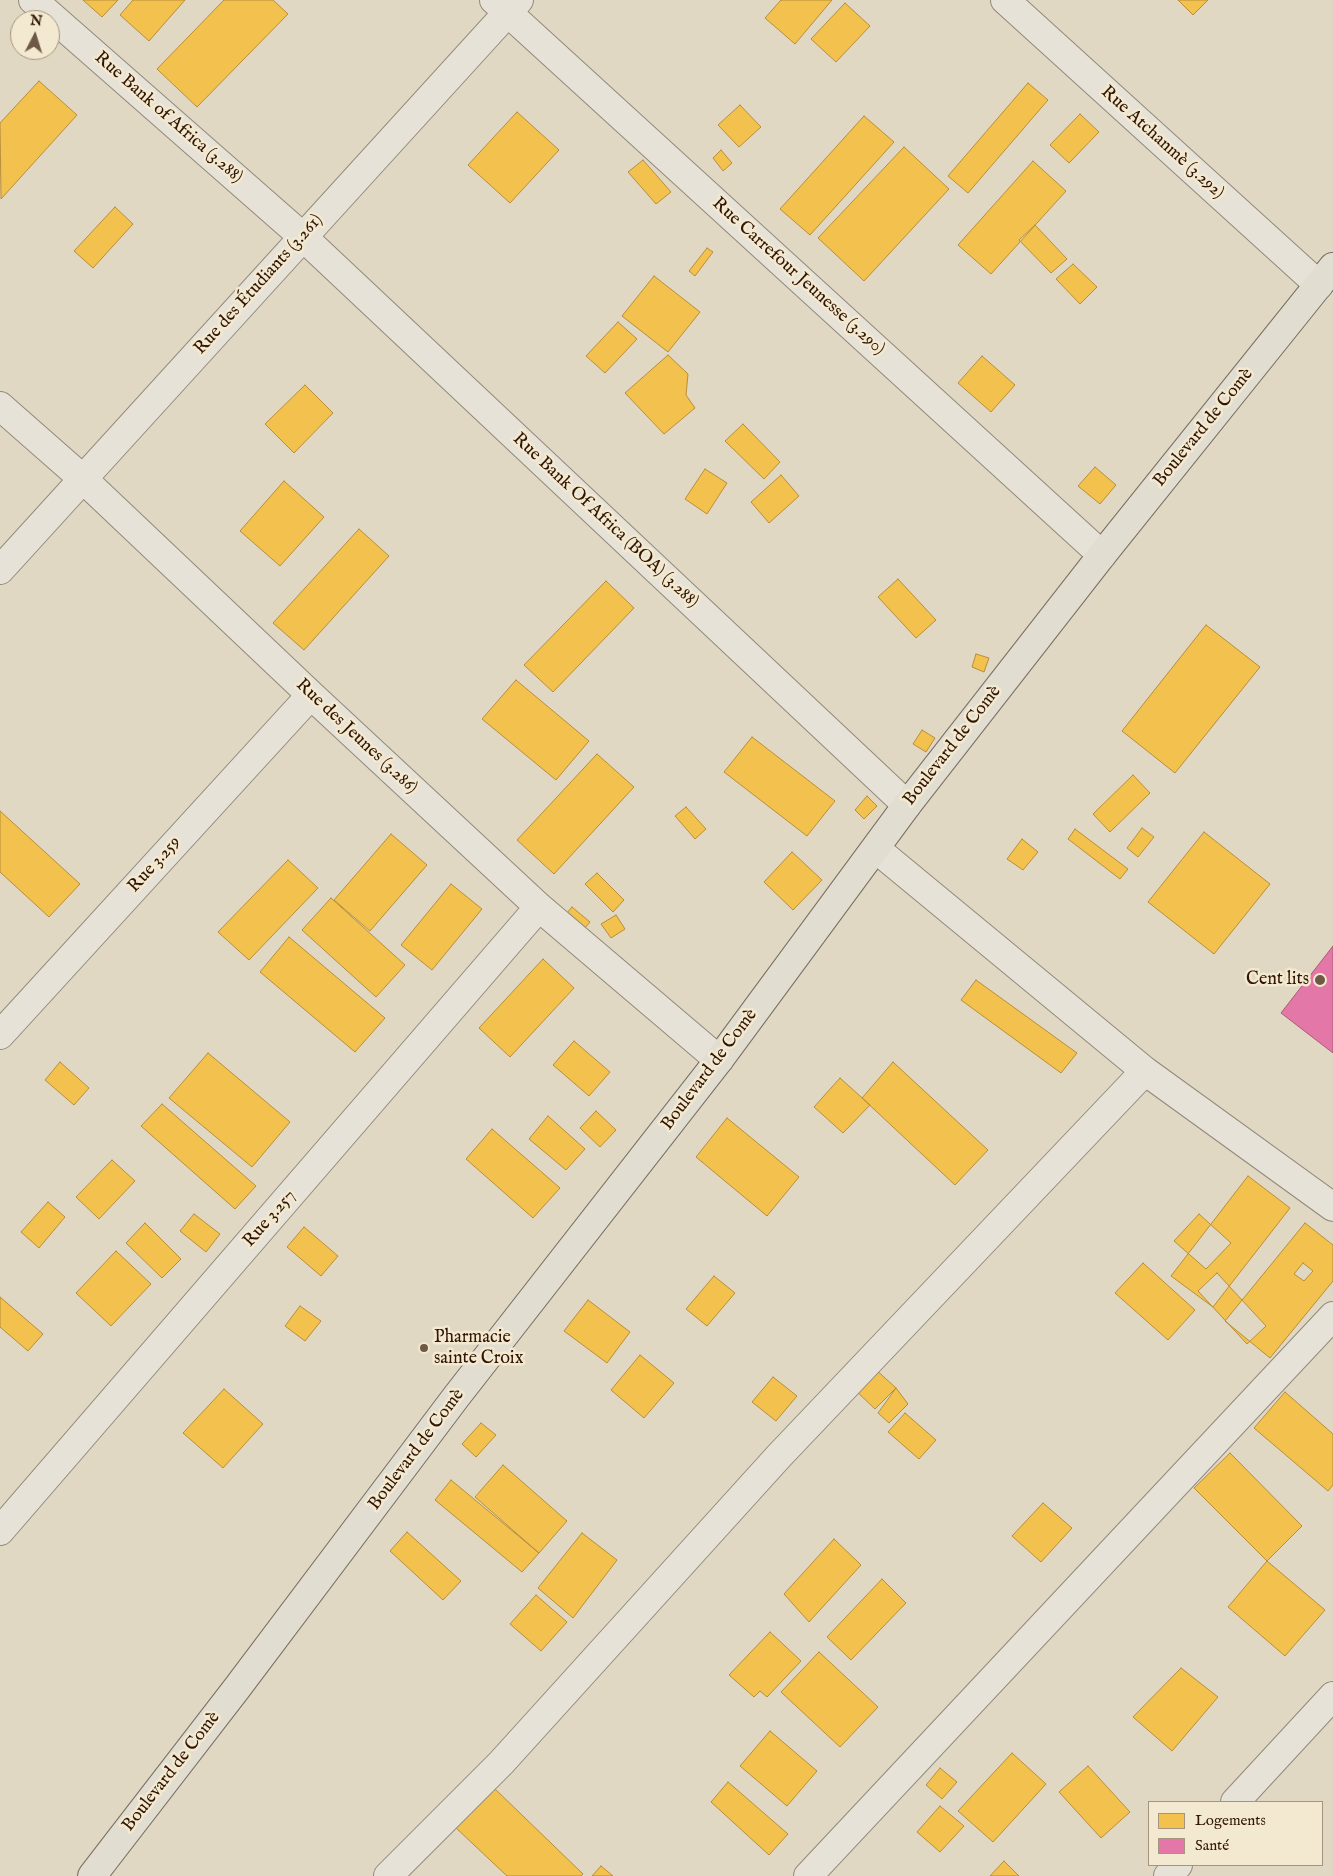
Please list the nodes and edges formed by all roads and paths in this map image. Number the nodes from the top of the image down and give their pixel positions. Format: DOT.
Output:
graph roads {
  1 [pos="33,0"];
  2 [pos="1005,0"];
  3 [pos="507,4"];
  4 [pos="303,237"];
  5 [pos="1326,276"];
  6 [pos="0,406"];
  7 [pos="82,479"];
  8 [pos="1102,554"];
  9 [pos="0,570"];
  10 [pos="311,695"];
  11 [pos="907,805"];
  12 [pos="876,849"];
  13 [pos="540,907"];
  14 [pos="0,1035"];
  15 [pos="719,1060"];
  16 [pos="1145,1071"];
  17 [pos="1333,1207"];
  18 [pos="1333,1316"];
  19 [pos="0,1531"];
  20 [pos="1333,1696"];
  21 [pos="1236,1801"];
  22 [pos="1177,1866"];
  23 [pos="92,1876"];
  24 [pos="388,1876"];
  25 [pos="808,1876"];
  26 [pos="1168,1876"];
  1 -- 4 [label="street, Rue Bank of Africa (3.288)"];
  2 -- 5 [label="street, Rue Atchanmè (3.292)"];
  3 -- 4 [label="street, Rue des Étudiants (3.261)"];
  3 -- 8 [label="street, Rue Carrefour Jeunesse (3.290)"];
  4 -- 7 [label="street, Rue des Étudiants (3.261)"];
  4 -- 11 [label="street, Rue Bank Of Africa (BOA) (3.288)"];
  5 -- 8 [label="main road, Boulevard de Comè"];
  6 -- 7 [label="street, Rue des Jeunes (3.286)"];
  7 -- 9 [label="street, Rue des Étudiants (3.261)"];
  7 -- 10 [label="street, Rue des Jeunes (3.286)"];
  8 -- 11 [label="main road, Boulevard de Comè"];
  10 -- 13 [label="street, Rue des Jeunes (3.286)"];
  10 -- 14 [label="street, Rue 3.259"];
  11 -- 12 [label="main road, Boulevard de Comè"];
  12 -- 15 [label="main road, Boulevard de Comè"];
  12 -- 16 [label="street"];
  13 -- 15 [label="street, Rue des Jeunes (3.286)"];
  13 -- 19 [label="street, Rue 3.257"];
  15 -- 23 [label="main road, Boulevard de Comè"];
  16 -- 17 [label="street"];
  16 -- 24 [label="street"];
  18 -- 25 [label="street"];
  20 -- 21 [label="street"];
  22 -- 26 [label="street"];
}
